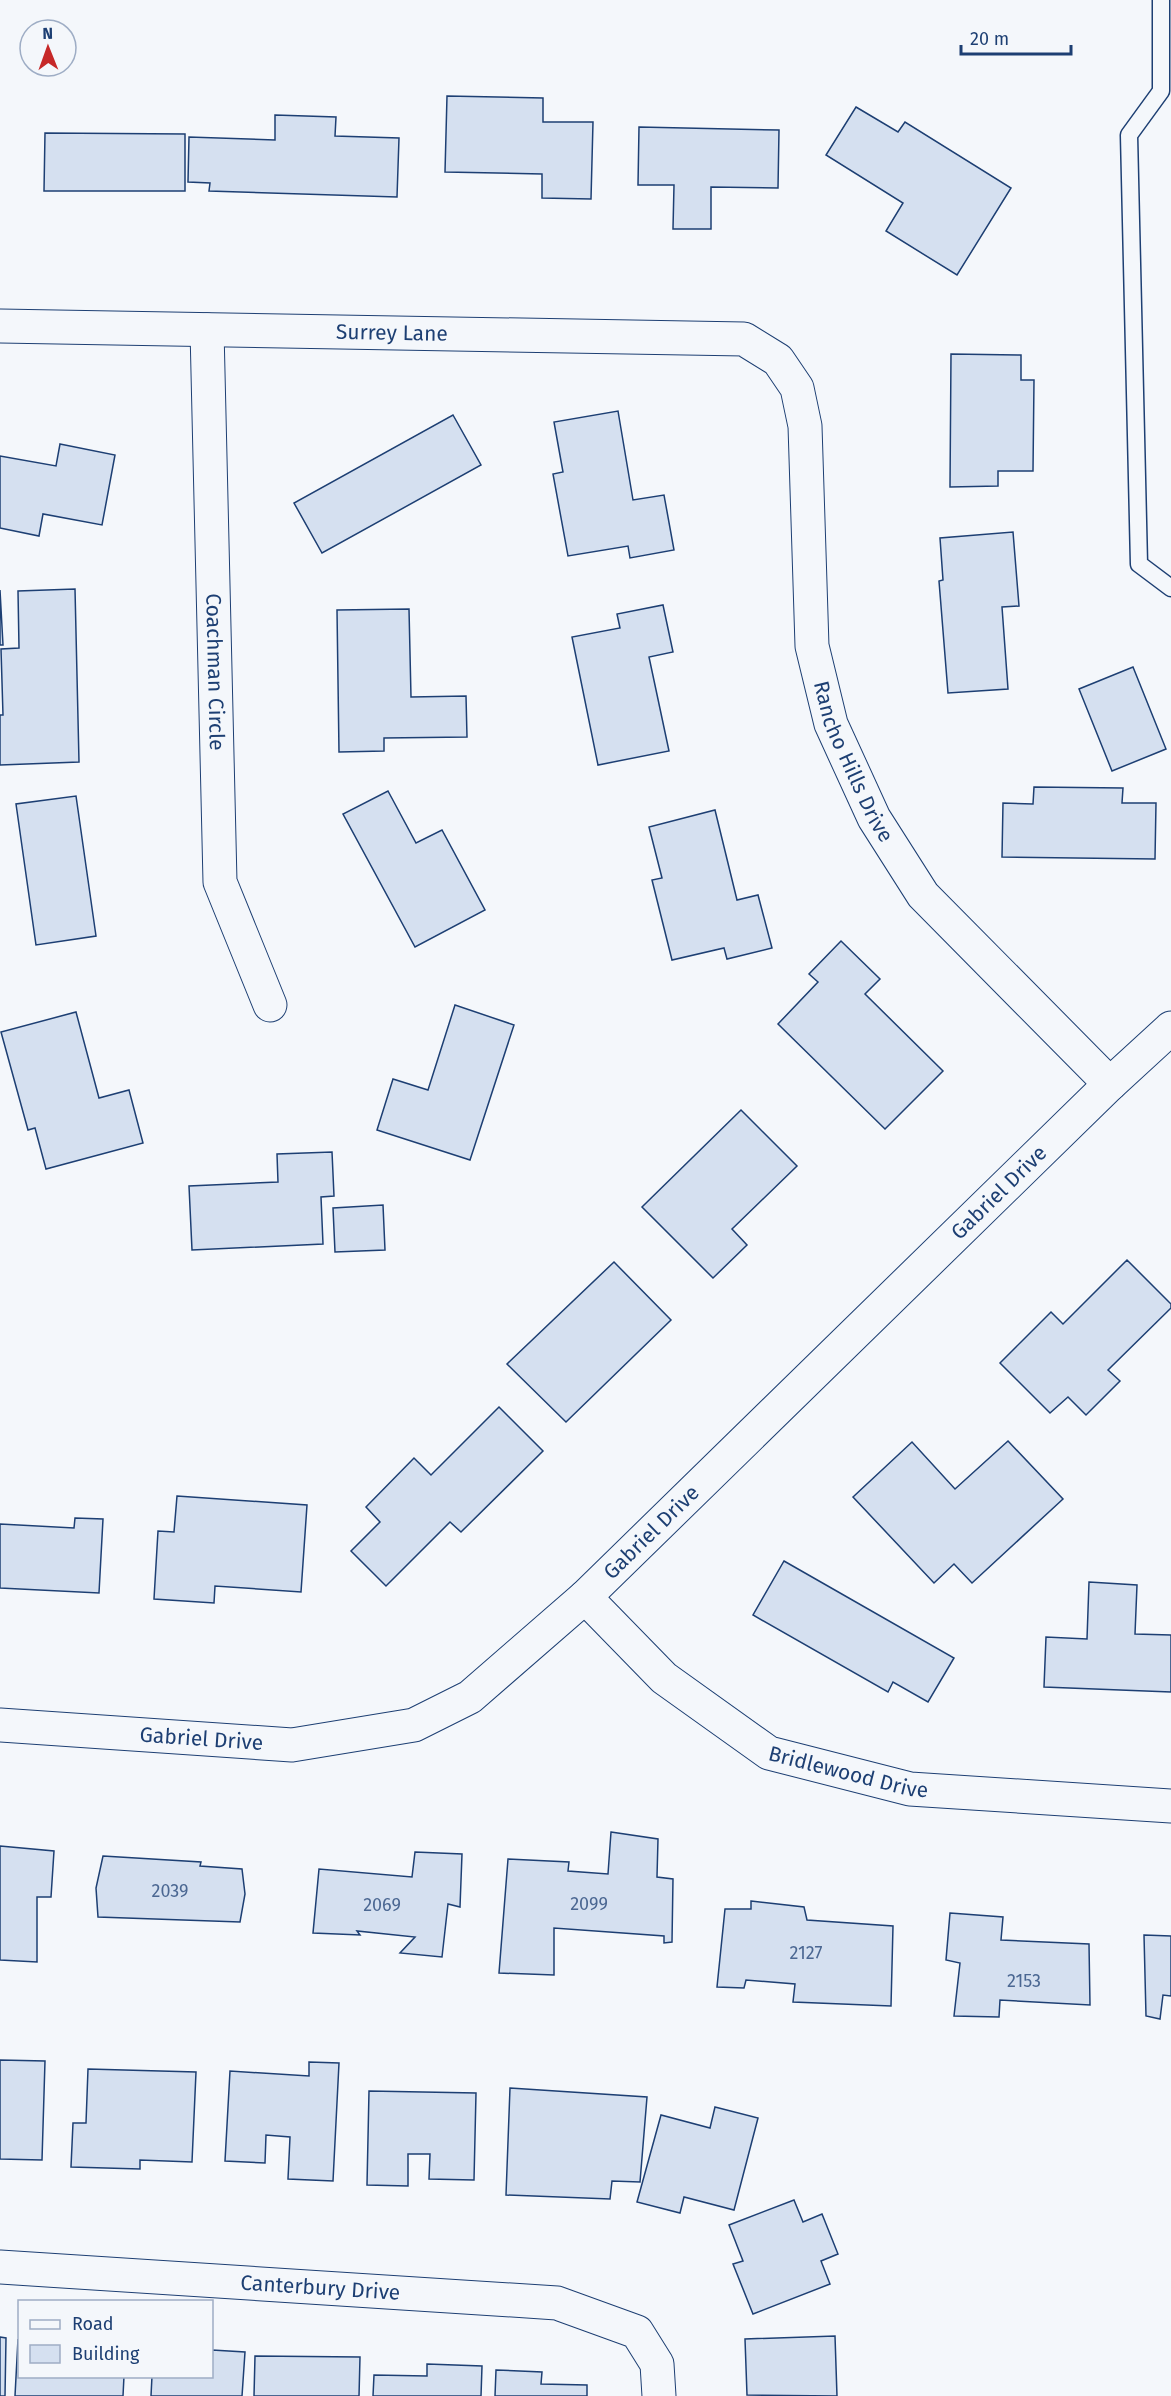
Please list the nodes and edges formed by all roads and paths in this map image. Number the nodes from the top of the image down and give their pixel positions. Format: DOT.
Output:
graph roads {
  1 [pos="1161,0"];
  2 [pos="0,326"];
  3 [pos="207,330"];
  4 [pos="778,360"];
  5 [pos="1171,588"];
  6 [pos="270,1005"];
  7 [pos="1171,1028"];
  8 [pos="1110,1084"];
  9 [pos="585,1597"];
  10 [pos="0,1725"];
  11 [pos="1171,1806"];
  12 [pos="0,2267"];
  13 [pos="659,2396"];
  1 -- 5 [label="lane"];
  2 -- 3 [label="street, Surrey Lane"];
  3 -- 4 [label="street, Surrey Lane"];
  3 -- 6 [label="street, Coachman Circle"];
  4 -- 8 [label="street, Rancho Hills Drive"];
  7 -- 8 [label="street, Gabriel Drive"];
  8 -- 9 [label="street, Gabriel Drive"];
  9 -- 10 [label="street, Gabriel Drive"];
  9 -- 11 [label="street, Bridlewood Drive"];
  12 -- 13 [label="street, Canterbury Drive"];
}
